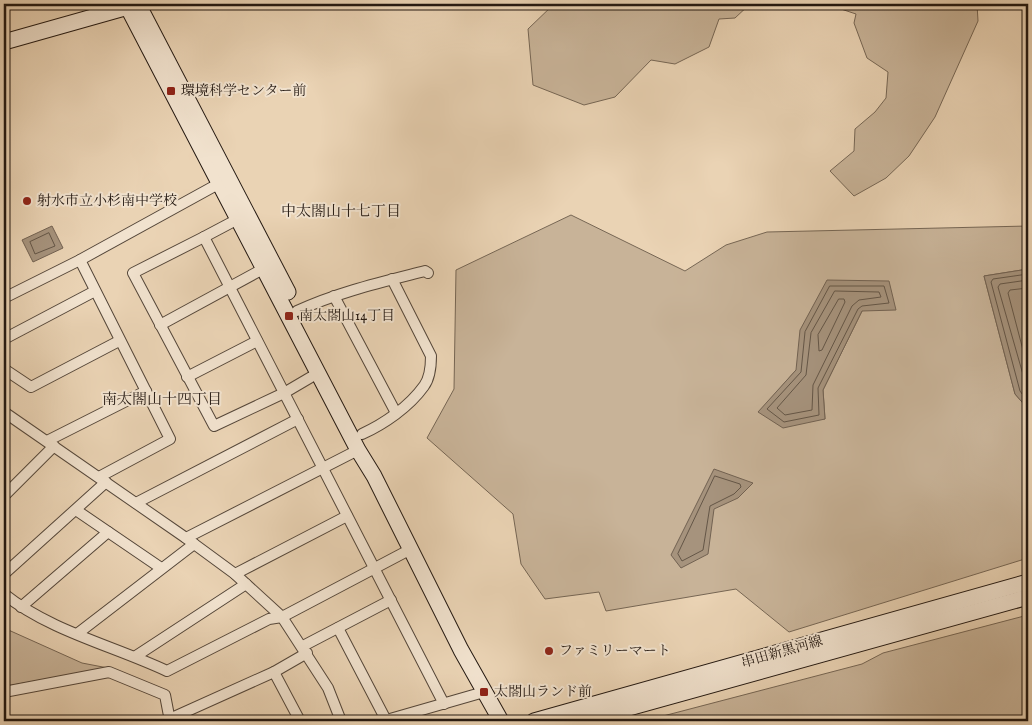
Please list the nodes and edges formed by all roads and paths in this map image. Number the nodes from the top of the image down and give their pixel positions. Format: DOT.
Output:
graph roads {
  1 [pos="136,5"];
  2 [pos="4,42"];
  3 [pos="220,183"];
  4 [pos="238,219"];
  5 [pos="204,237"];
  6 [pos="80,260"];
  7 [pos="263,269"];
  8 [pos="428,274"];
  9 [pos="392,279"];
  10 [pos="230,288"];
  11 [pos="95,291"];
  12 [pos="334,296"];
  13 [pos="4,298"];
  14 [pos="297,311"];
  15 [pos="160,325"];
  16 [pos="4,339"];
  17 [pos="256,340"];
  18 [pos="120,341"];
  19 [pos="4,369"];
  20 [pos="318,373"];
  21 [pos="187,377"];
  22 [pos="146,391"];
  23 [pos="284,392"];
  24 [pos="4,412"];
  25 [pos="396,413"];
  26 [pos="298,419"];
  27 [pos="362,434"];
  28 [pos="50,444"];
  29 [pos="358,450"];
  30 [pos="323,467"];
  31 [pos="103,480"];
  32 [pos="4,496"];
  33 [pos="136,503"];
  34 [pos="76,510"];
  35 [pos="347,516"];
  36 [pos="108,532"];
  37 [pos="190,541"];
  38 [pos="411,549"];
  39 [pos="161,568"];
  40 [pos="375,568"];
  41 [pos="4,574"];
  42 [pos="235,574"];
  43 [pos="431,579"];
  44 [pos="1028,582"];
  45 [pos="246,584"];
  46 [pos="4,594"];
  47 [pos="1028,597"];
  48 [pos="391,600"];
  49 [pos="20,607"];
  50 [pos="282,617"];
  51 [pos="338,628"];
  52 [pos="77,634"];
  53 [pos="305,650"];
  54 [pos="136,656"];
  55 [pos="274,672"];
  56 [pos="4,692"];
  57 [pos="484,692"];
  58 [pos="444,704"];
  59 [pos="168,721"];
  60 [pos="300,721"];
  61 [pos="341,721"];
  62 [pos="385,721"];
  63 [pos="501,721"];
  64 [pos="512,721"];
  65 [pos="534,721"];
  66 [pos="582,721"];
  1 -- 2 [label="street"];
  1 -- 3 [label="street"];
  1 -- 14 [label="street"];
  3 -- 4 [label="street"];
  3 -- 6 [label="street"];
  4 -- 5 [label="street"];
  4 -- 7 [label="street"];
  5 -- 10 [label="street"];
  5 -- 15 [label="street"];
  6 -- 11 [label="street"];
  6 -- 13 [label="street"];
  7 -- 10 [label="street"];
  7 -- 20 [label="street"];
  8 -- 9 [label="street"];
  9 -- 12 [label="street"];
  9 -- 25 [label="street"];
  10 -- 15 [label="street"];
  10 -- 17 [label="street"];
  11 -- 16 [label="street"];
  11 -- 18 [label="street"];
  12 -- 14 [label="street"];
  12 -- 25 [label="street"];
  14 -- 27 [label="street"];
  15 -- 21 [label="street"];
  17 -- 21 [label="street"];
  17 -- 23 [label="street"];
  18 -- 19 [label="street"];
  18 -- 22 [label="street"];
  20 -- 23 [label="street"];
  20 -- 29 [label="street"];
  21 -- 23 [label="street"];
  22 -- 28 [label="street"];
  22 -- 31 [label="street"];
  23 -- 26 [label="street"];
  24 -- 28 [label="street"];
  25 -- 27 [label="street"];
  26 -- 30 [label="street"];
  26 -- 33 [label="street"];
  27 -- 43 [label="street"];
  28 -- 31 [label="street"];
  28 -- 32 [label="street"];
  29 -- 30 [label="street"];
  29 -- 38 [label="street"];
  30 -- 35 [label="street"];
  30 -- 37 [label="street"];
  31 -- 33 [label="street"];
  31 -- 34 [label="street"];
  33 -- 37 [label="street"];
  34 -- 36 [label="street"];
  34 -- 41 [label="street"];
  35 -- 40 [label="street"];
  35 -- 42 [label="street"];
  36 -- 39 [label="street"];
  36 -- 49 [label="street"];
  37 -- 39 [label="street"];
  37 -- 42 [label="street"];
  38 -- 40 [label="street"];
  38 -- 43 [label="street"];
  39 -- 52 [label="street"];
  40 -- 48 [label="street"];
  40 -- 50 [label="street"];
  42 -- 45 [label="street"];
  43 -- 57 [label="street"];
  43 -- 64 [label="street"];
  44 -- 65 [label="street, 串田新黒河線"];
  45 -- 50 [label="street"];
  45 -- 54 [label="street"];
  46 -- 49 [label="street"];
  47 -- 66 [label="street, 串田新黒河線"];
  48 -- 51 [label="street"];
  48 -- 58 [label="street"];
  49 -- 52 [label="street"];
  50 -- 53 [label="street"];
  50 -- 54 [label="street"];
  51 -- 53 [label="street"];
  51 -- 62 [label="street"];
  52 -- 54 [label="street"];
  53 -- 55 [label="street"];
  53 -- 61 [label="street"];
  55 -- 59 [label="street"];
  55 -- 60 [label="street"];
  56 -- 59 [label="street"];
  57 -- 58 [label="street"];
  57 -- 63 [label="street"];
  58 -- 62 [label="street"];
}
